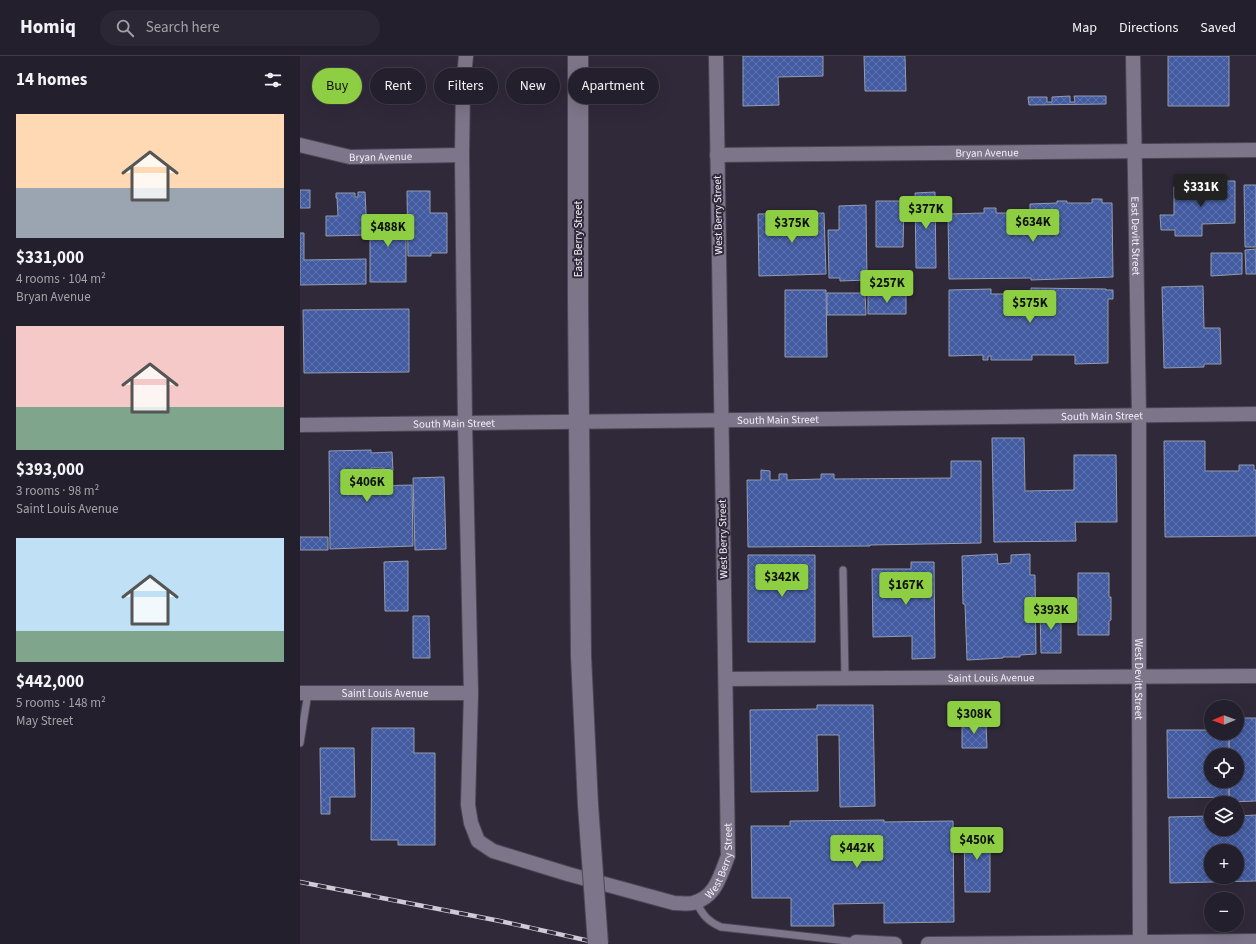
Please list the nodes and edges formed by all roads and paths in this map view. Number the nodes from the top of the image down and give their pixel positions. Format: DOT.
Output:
graph roads {
  1 [pos="466,56"];
  2 [pos="578,56"];
  3 [pos="716,56"];
  4 [pos="1133,56"];
  5 [pos="300,145"];
  6 [pos="1256,150"];
  7 [pos="1135,151"];
  8 [pos="462,155"];
  9 [pos="717,155"];
  10 [pos="1256,414"];
  11 [pos="1139,416"];
  12 [pos="721,420"];
  13 [pos="578,422"];
  14 [pos="465,423"];
  15 [pos="300,425"];
  16 [pos="843,570"];
  17 [pos="1139,676"];
  18 [pos="1256,676"];
  19 [pos="845,678"];
  20 [pos="726,679"];
  21 [pos="304,693"];
  22 [pos="471,693"];
  23 [pos="300,743"];
  24 [pos="696,902"];
  25 [pos="1256,941"];
  26 [pos="856,942"];
  27 [pos="1140,942"];
  28 [pos="598,944"];
  29 [pos="895,944"];
  30 [pos="928,944"];
  1 -- 8 [label="street"];
  2 -- 13 [label="main road, East Berry Street"];
  3 -- 9 [label="street, West Berry Street"];
  4 -- 7 [label="street, East Devitt Street"];
  5 -- 8 [label="street, Bryan Avenue"];
  6 -- 7 [label="street, Bryan Avenue"];
  7 -- 9 [label="street, Bryan Avenue"];
  7 -- 11 [label="street, East Devitt Street"];
  8 -- 14 [label="street"];
  9 -- 12 [label="street, West Berry Street"];
  10 -- 11 [label="street, South Main Street"];
  11 -- 12 [label="street, South Main Street"];
  11 -- 17 [label="street, West Devitt Street"];
  12 -- 13 [label="street, South Main Street"];
  12 -- 20 [label="street, West Berry Street"];
  13 -- 14 [label="street, South Main Street"];
  13 -- 28 [label="main road, bridge"];
  14 -- 15 [label="street, South Main Street"];
  14 -- 22 [label="street, West Berry Street"];
  16 -- 19 [label="lane"];
  17 -- 18 [label="street, Saint Louis Avenue"];
  17 -- 19 [label="street, Saint Louis Avenue"];
  17 -- 27 [label="street, West Devitt Street"];
  19 -- 20 [label="street, Saint Louis Avenue"];
  20 -- 24 [label="street, West Berry Street"];
  21 -- 22 [label="street, Saint Louis Avenue"];
  21 -- 23 [label="lane"];
  22 -- 24 [label="street, West Berry Street"];
  24 -- 26 [label="lane"];
  25 -- 27 [label="street"];
  26 -- 29 [label="street"];
  27 -- 30 [label="street"];
}
